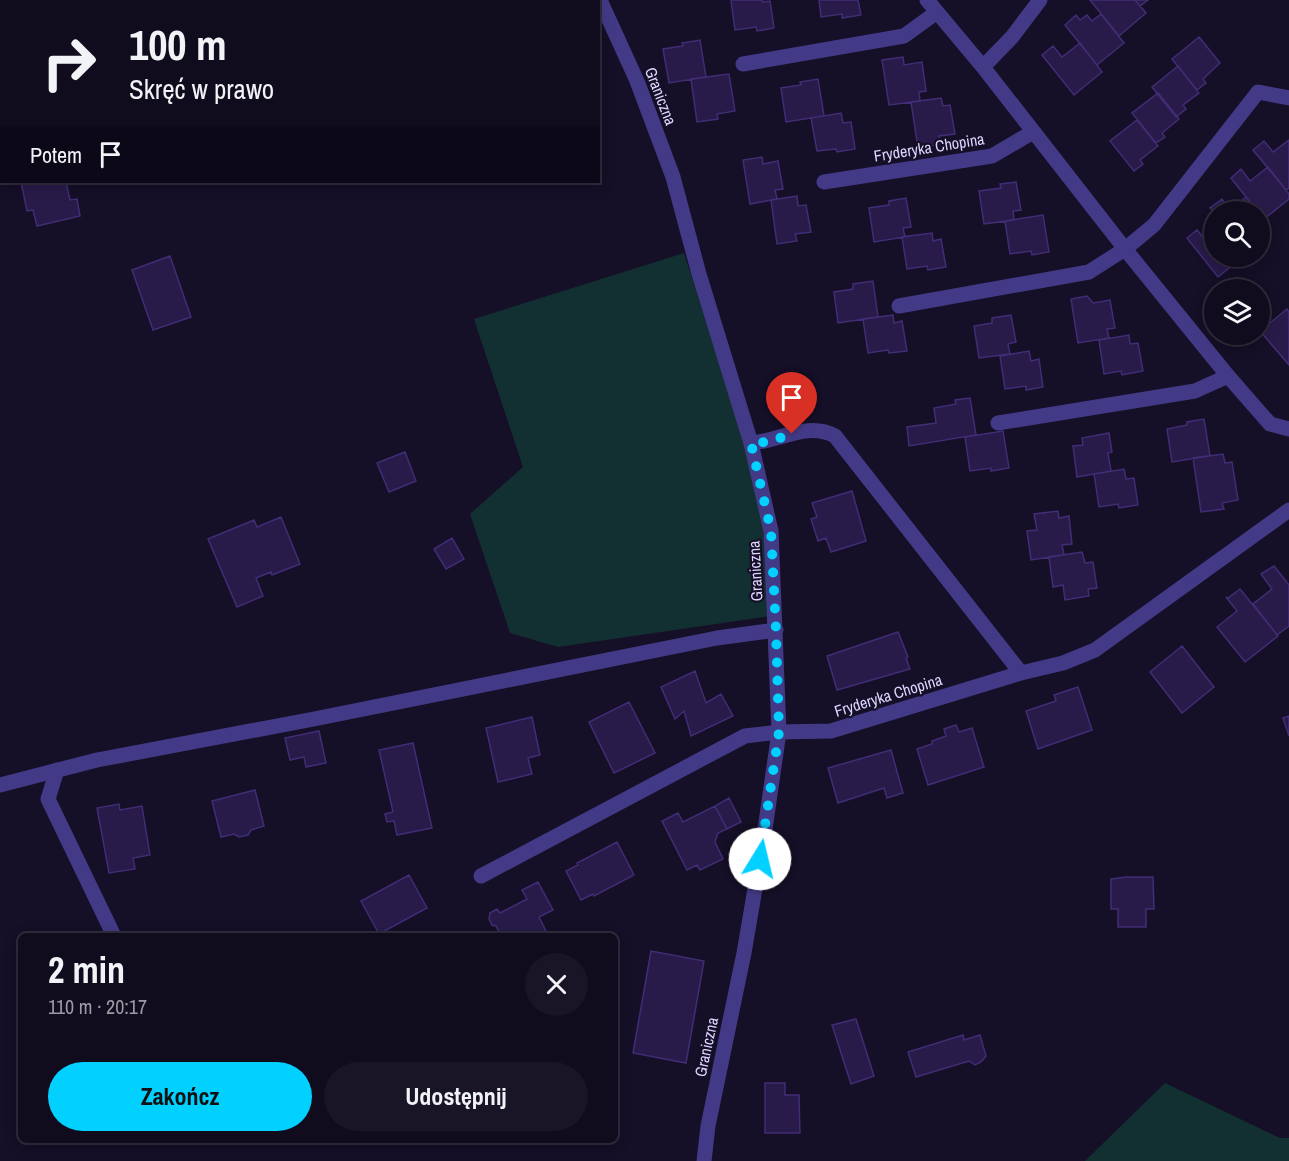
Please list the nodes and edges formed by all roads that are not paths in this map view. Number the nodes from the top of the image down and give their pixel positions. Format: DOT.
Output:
graph roads {
  1 [pos="600,0"];
  2 [pos="1040,0"];
  3 [pos="932,6"];
  4 [pos="743,64"];
  5 [pos="983,67"];
  6 [pos="1289,98"];
  7 [pos="1034,132"];
  8 [pos="824,182"];
  9 [pos="1125,249"];
  10 [pos="899,306"];
  11 [pos="1228,376"];
  12 [pos="998,423"];
  13 [pos="1289,429"];
  14 [pos="751,443"];
  15 [pos="1289,510"];
  16 [pos="776,630"];
  17 [pos="1020,673"];
  18 [pos="779,732"];
  19 [pos="57,770"];
  20 [pos="0,785"];
  21 [pos="481,876"];
  22 [pos="113,933"];
  23 [pos="704,1161"];
  1 -- 14 [label="street, Graniczna"];
  2 -- 5 [label="street"];
  3 -- 4 [label="street"];
  3 -- 5 [label="street"];
  5 -- 7 [label="street"];
  6 -- 9 [label="street"];
  7 -- 8 [label="street, Fryderyka Chopina"];
  7 -- 9 [label="street"];
  9 -- 10 [label="street"];
  9 -- 11 [label="street"];
  11 -- 12 [label="street"];
  11 -- 13 [label="street"];
  14 -- 16 [label="street, Graniczna"];
  14 -- 17 [label="street"];
  15 -- 17 [label="street, Fryderyka Chopina"];
  16 -- 18 [label="street, Graniczna"];
  16 -- 19 [label="street"];
  17 -- 18 [label="street, Fryderyka Chopina"];
  18 -- 21 [label="street, Fryderyka Chopina"];
  18 -- 23 [label="street, Graniczna"];
  19 -- 20 [label="street"];
  19 -- 22 [label="street"];
}
